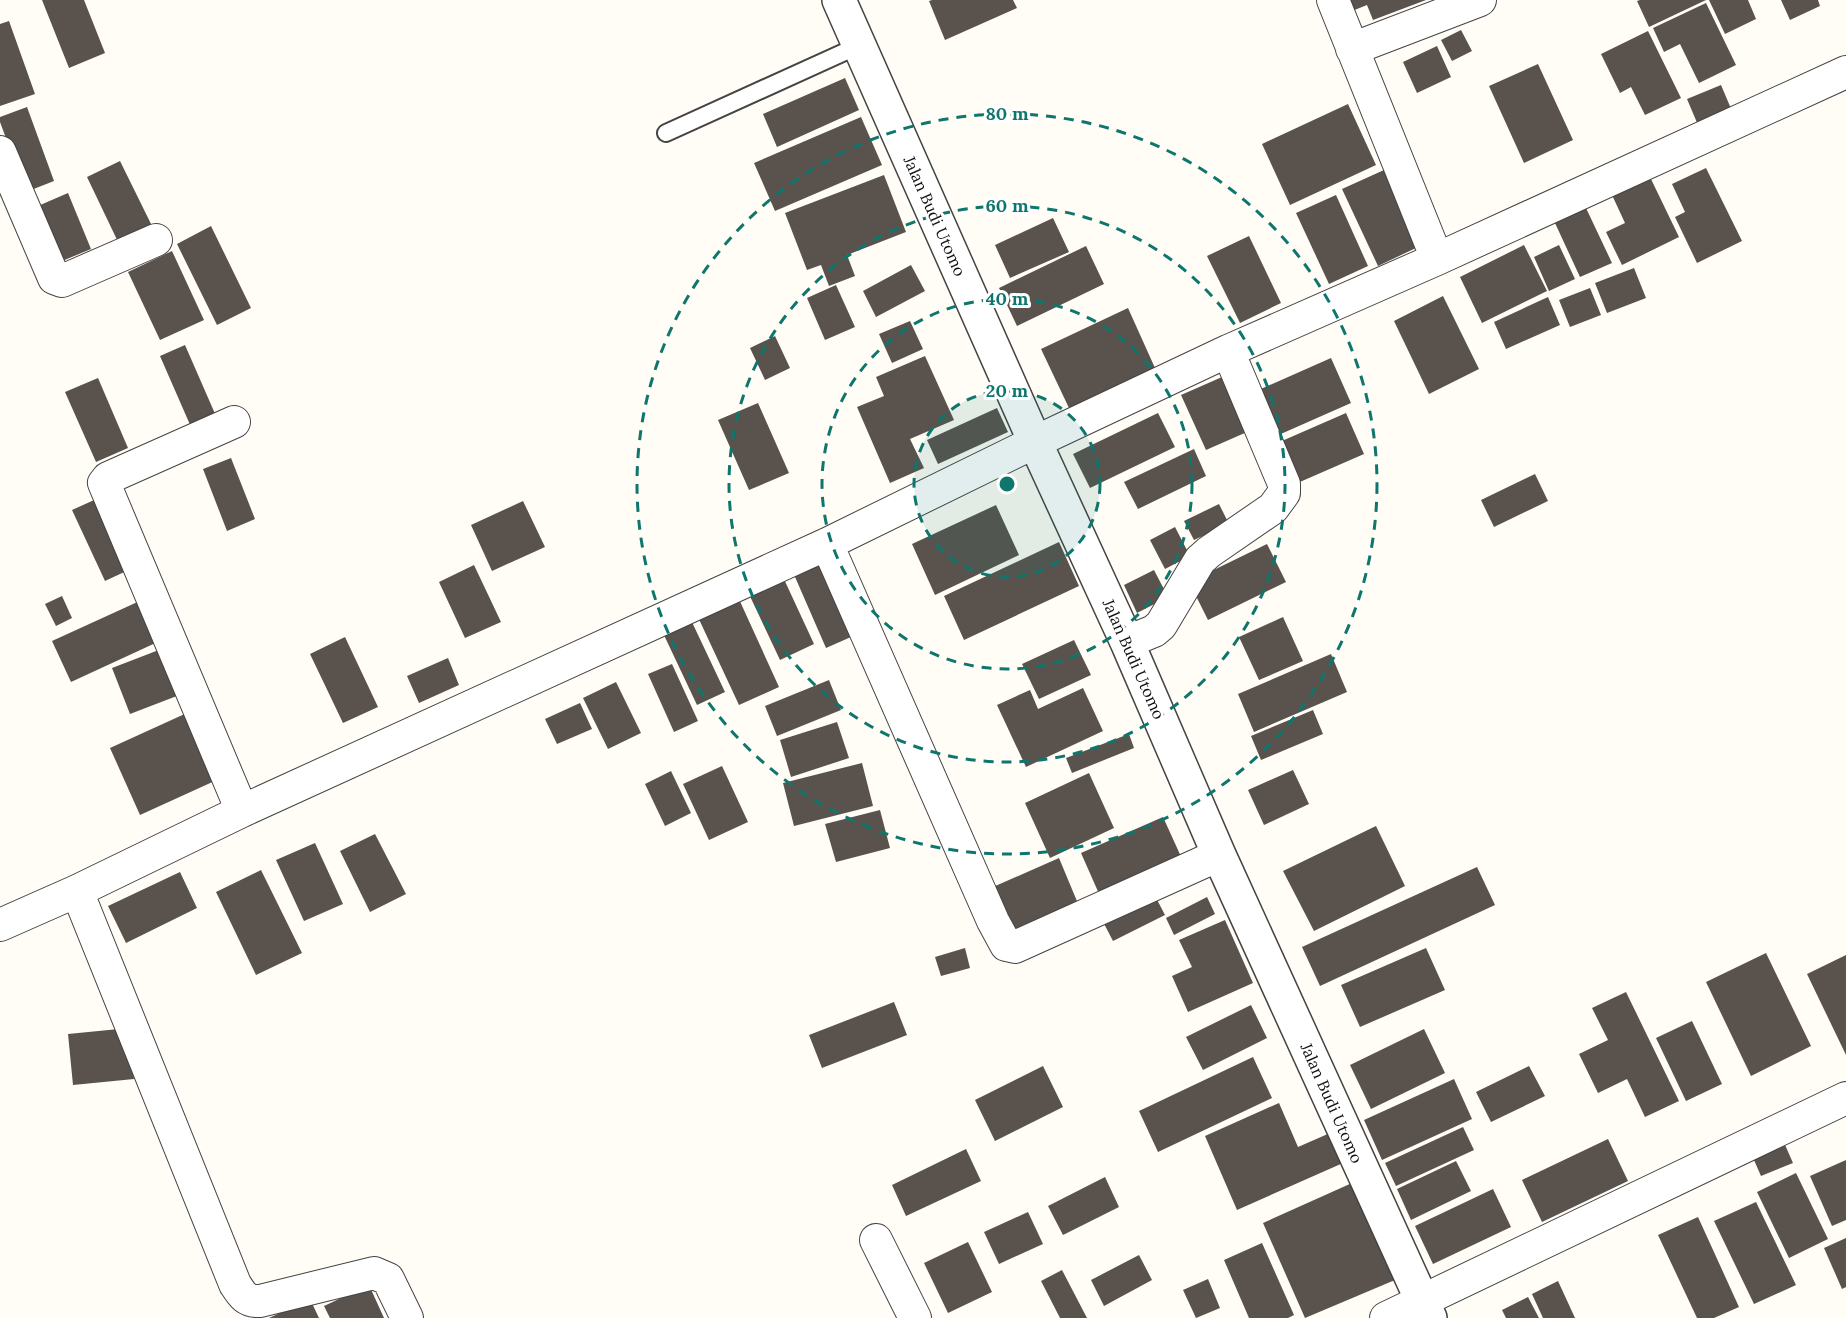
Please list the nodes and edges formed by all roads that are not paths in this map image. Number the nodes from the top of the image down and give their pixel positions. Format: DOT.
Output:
graph roads {
  1 [pos="839,0"];
  2 [pos="1333,0"];
  3 [pos="1462,3"];
  4 [pos="860,45"];
  5 [pos="1352,49"];
  6 [pos="1846,72"];
  7 [pos="666,133"];
  8 [pos="0,152"];
  9 [pos="156,240"];
  10 [pos="1437,259"];
  11 [pos="1228,351"];
  12 [pos="234,422"];
  13 [pos="1035,442"];
  14 [pos="827,544"];
  15 [pos="1127,642"];
  16 [pos="242,812"];
  17 [pos="1219,855"];
  18 [pos="77,891"];
  19 [pos="0,925"];
  20 [pos="1846,1098"];
  21 [pos="876,1240"];
  22 [pos="1426,1310"];
  23 [pos="407,1318"];
  24 [pos="915,1318"];
  25 [pos="1386,1318"];
  1 -- 4 [label="street, Jalan Budi Utomo"];
  2 -- 5 [label="street"];
  3 -- 5 [label="street"];
  4 -- 7 [label="lane"];
  4 -- 13 [label="street, Jalan Budi Utomo"];
  5 -- 10 [label="street"];
  6 -- 10 [label="street"];
  8 -- 9 [label="street"];
  10 -- 11 [label="street"];
  11 -- 13 [label="street"];
  11 -- 15 [label="street"];
  12 -- 16 [label="street"];
  13 -- 14 [label="street"];
  13 -- 15 [label="street, Jalan Budi Utomo"];
  14 -- 16 [label="street"];
  14 -- 17 [label="street"];
  15 -- 17 [label="street, Jalan Budi Utomo"];
  16 -- 18 [label="street"];
  17 -- 22 [label="street, Jalan Budi Utomo"];
  18 -- 19 [label="street"];
  18 -- 23 [label="street"];
  20 -- 22 [label="street"];
  21 -- 24 [label="street"];
  22 -- 25 [label="street"];
}
